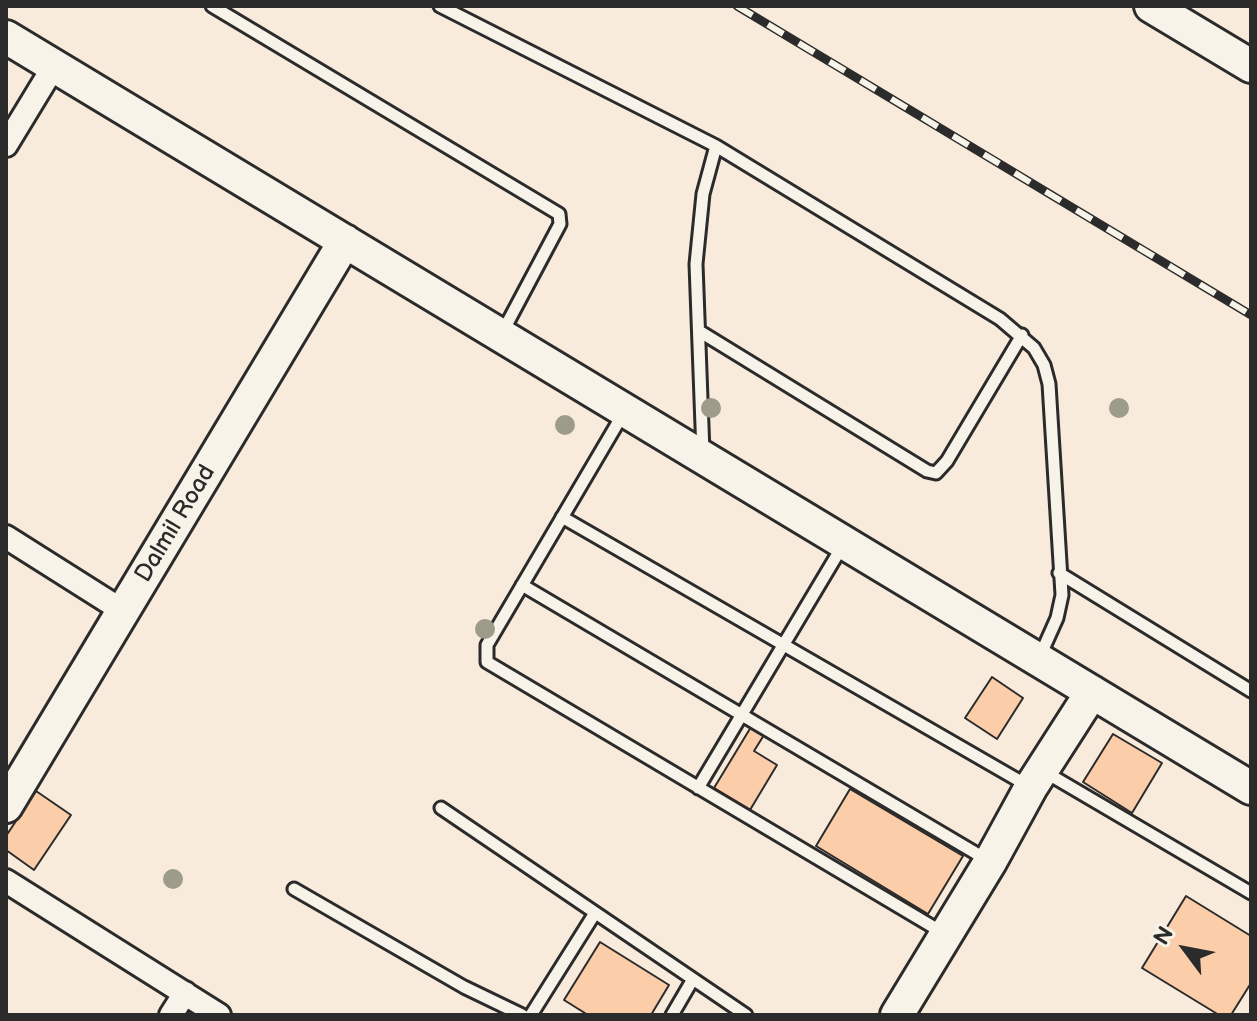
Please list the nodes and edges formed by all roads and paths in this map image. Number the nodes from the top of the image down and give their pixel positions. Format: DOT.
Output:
graph roads {
  1 [pos="212,6"];
  2 [pos="440,6"];
  3 [pos="1173,11"];
  4 [pos="6,37"];
  5 [pos="54,66"];
  6 [pos="1251,66"];
  7 [pos="6,145"];
  8 [pos="716,146"];
  9 [pos="345,241"];
  10 [pos="699,331"];
  11 [pos="501,335"];
  12 [pos="1022,335"];
  13 [pos="625,410"];
  14 [pos="703,457"];
  15 [pos="562,517"];
  16 [pos="6,537"];
  17 [pos="844,543"];
  18 [pos="1059,573"];
  19 [pos="522,585"];
  20 [pos="123,611"];
  21 [pos="784,645"];
  22 [pos="1038,660"];
  23 [pos="1251,691"];
  24 [pos="1092,692"];
  25 [pos="743,716"];
  26 [pos="1036,778"];
  27 [pos="698,788"];
  28 [pos="1251,788"];
  29 [pos="10,794"];
  30 [pos="441,808"];
  31 [pos="990,862"];
  32 [pos="6,881"];
  33 [pos="294,889"];
  34 [pos="1251,893"];
  35 [pos="595,913"];
  36 [pos="946,934"];
  37 [pos="693,979"];
  38 [pos="185,993"];
  39 [pos="171,1015"];
  40 [pos="219,1015"];
  41 [pos="522,1015"];
  42 [pos="531,1015"];
  43 [pos="672,1015"];
  44 [pos="746,1015"];
  45 [pos="897,1015"];
  1 -- 11 [label="lane"];
  2 -- 8 [label="lane"];
  3 -- 6 [label="street"];
  4 -- 5 [label="street"];
  5 -- 7 [label="street"];
  5 -- 9 [label="street"];
  8 -- 10 [label="lane"];
  8 -- 12 [label="lane"];
  9 -- 11 [label="street"];
  9 -- 20 [label="street, Dalmil Road"];
  10 -- 12 [label="lane"];
  10 -- 14 [label="lane"];
  11 -- 13 [label="street"];
  12 -- 18 [label="lane"];
  13 -- 14 [label="street"];
  13 -- 15 [label="lane"];
  14 -- 17 [label="street"];
  15 -- 19 [label="lane"];
  15 -- 21 [label="lane"];
  16 -- 20 [label="street"];
  17 -- 21 [label="lane"];
  17 -- 22 [label="street"];
  18 -- 22 [label="lane"];
  18 -- 23 [label="lane"];
  19 -- 25 [label="lane"];
  19 -- 27 [label="lane"];
  20 -- 29 [label="street, Dalmil Road"];
  21 -- 25 [label="lane"];
  21 -- 26 [label="lane"];
  22 -- 24 [label="street"];
  24 -- 26 [label="street"];
  24 -- 28 [label="street"];
  25 -- 27 [label="lane"];
  25 -- 31 [label="lane"];
  26 -- 31 [label="street"];
  26 -- 34 [label="lane"];
  27 -- 36 [label="lane"];
  30 -- 35 [label="lane"];
  31 -- 36 [label="street"];
  32 -- 38 [label="street"];
  33 -- 41 [label="lane"];
  35 -- 37 [label="lane"];
  35 -- 42 [label="lane"];
  36 -- 45 [label="street"];
  37 -- 43 [label="lane"];
  37 -- 44 [label="lane"];
  38 -- 39 [label="street"];
  38 -- 40 [label="street"];
}
